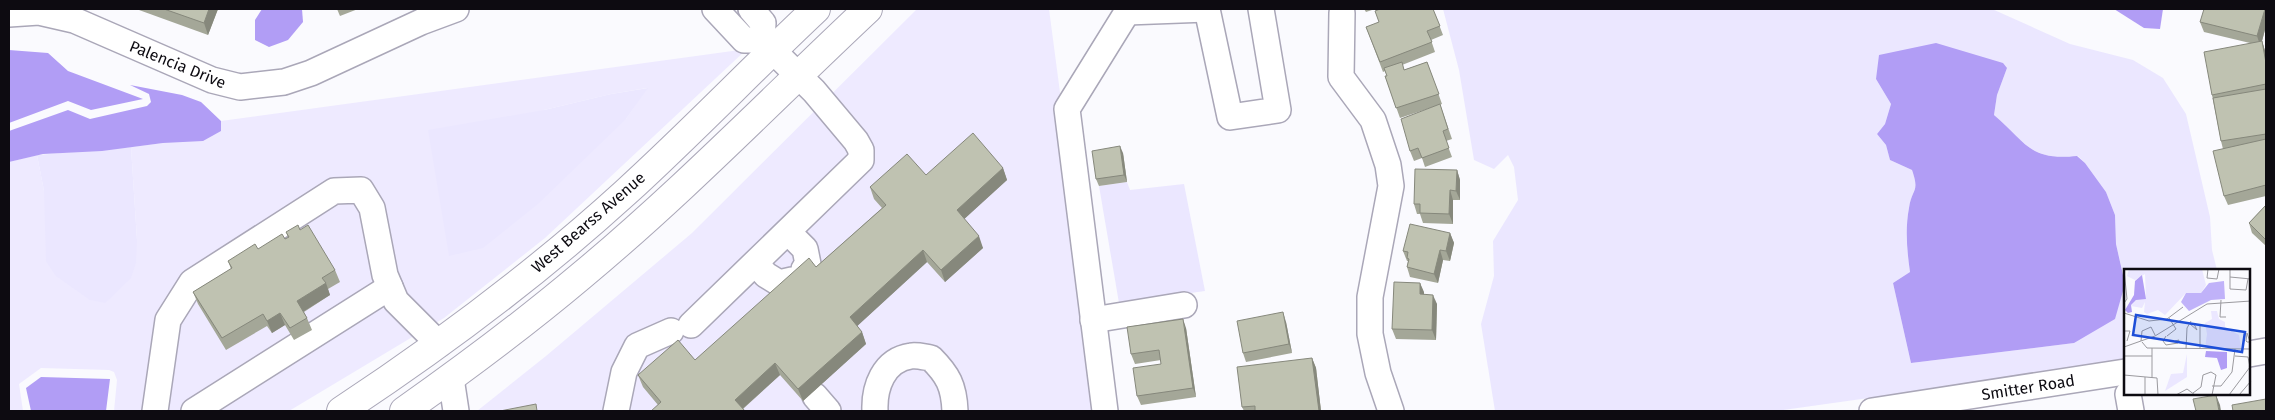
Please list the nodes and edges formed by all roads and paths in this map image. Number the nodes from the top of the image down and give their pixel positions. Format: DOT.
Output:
graph roads {
  1 [pos="456,9"];
  2 [pos="715,9"];
  3 [pos="751,9"];
  4 [pos="816,9"];
  5 [pos="868,9"];
  6 [pos="1207,9"];
  7 [pos="1261,9"];
  8 [pos="33,10"];
  9 [pos="1128,10"];
  10 [pos="9,14"];
  11 [pos="1342,14"];
  12 [pos="767,45"];
  13 [pos="797,76"];
  14 [pos="789,232"];
  15 [pos="756,264"];
  16 [pos="390,287"];
  17 [pos="1184,305"];
  18 [pos="1093,320"];
  19 [pos="439,344"];
  20 [pos="2266,351"];
  21 [pos="2250,354"];
  22 [pos="2124,374"];
  23 [pos="451,378"];
  24 [pos="2128,395"];
  25 [pos="349,408"];
  26 [pos="155,411"];
  27 [pos="194,411"];
  28 [pos="404,411"];
  29 [pos="456,411"];
  30 [pos="616,411"];
  31 [pos="875,411"];
  32 [pos="955,411"];
  33 [pos="1105,411"];
  34 [pos="1391,411"];
  35 [pos="1872,411"];
  36 [pos="2131,411"];
  1 -- 8 [label="street, Palencia Drive"];
  2 -- 12 [label="street"];
  3 -- 12 [label="street"];
  4 -- 12 [label="main road, West Bearss Avenue"];
  5 -- 13 [label="main road"];
  6 -- 7 [label="street"];
  6 -- 9 [label="street"];
  8 -- 10 [label="street, Palencia Drive"];
  9 -- 18 [label="street"];
  11 -- 34 [label="street"];
  12 -- 13 [label="street"];
  12 -- 19 [label="main road, West Bearss Avenue"];
  13 -- 14 [label="street"];
  13 -- 23 [label="main road"];
  14 -- 15 [label="street"];
  14 -- 15 [label="street"];
  15 -- 30 [label="street"];
  16 -- 19 [label="street"];
  16 -- 26 [label="street"];
  16 -- 27 [label="street"];
  17 -- 18 [label="street"];
  18 -- 33 [label="street"];
  19 -- 25 [label="main road, West Bearss Avenue"];
  20 -- 21 [label="street"];
  22 -- 35 [label="street, Smitter Road"];
  23 -- 28 [label="main road"];
  23 -- 29 [label="street"];
  24 -- 36 [label="street"];
  31 -- 32 [label="street"];
}
